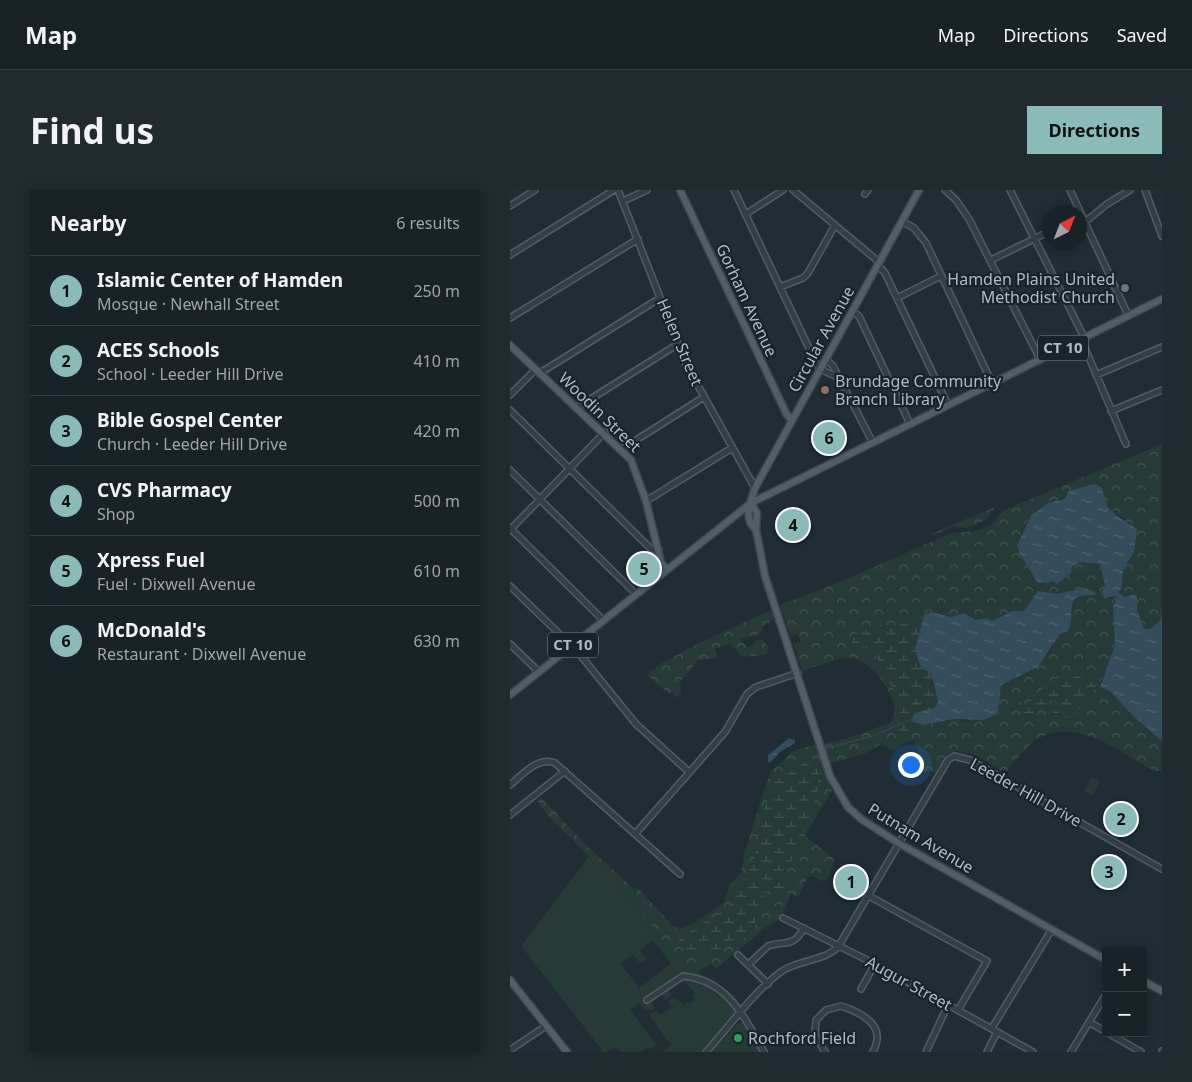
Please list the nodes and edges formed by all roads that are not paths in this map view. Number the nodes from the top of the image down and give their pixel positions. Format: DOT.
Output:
graph roads {
  1 [pos="535,190"];
  2 [pos="614,190"];
  3 [pos="618,190"];
  4 [pos="647,190"];
  5 [pos="680,190"];
  6 [pos="734,190"];
  7 [pos="783,190"];
  8 [pos="792,190"];
  9 [pos="919,190"];
  10 [pos="1010,190"];
  11 [pos="1070,190"];
  12 [pos="1130,190"];
  13 [pos="1145,190"];
  14 [pos="949,191"];
  15 [pos="623,201"];
  16 [pos="1076,205"];
  17 [pos="510,206"];
  18 [pos="746,214"];
  19 [pos="902,220"];
  20 [pos="1087,220"];
  21 [pos="835,225"];
  22 [pos="1087,226"];
  23 [pos="1042,234"];
  24 [pos="1162,236"];
  25 [pos="638,238"];
  26 [pos="1034,238"];
  27 [pos="510,255"];
  28 [pos="991,260"];
  29 [pos="878,263"];
  30 [pos="941,276"];
  31 [pos="780,287"];
  32 [pos="660,298"];
  33 [pos="897,298"];
  34 [pos="1162,299"];
  35 [pos="852,311"];
  36 [pos="1128,315"];
  37 [pos="510,318"];
  38 [pos="1082,338"];
  39 [pos="678,344"];
  40 [pos="510,345"];
  41 [pos="1162,347"];
  42 [pos="826,359"];
  43 [pos="1040,359"];
  44 [pos="820,369"];
  45 [pos="538,371"];
  46 [pos="1096,375"];
  47 [pos="839,378"];
  48 [pos="992,383"];
  49 [pos="1162,390"];
  50 [pos="510,395"];
  51 [pos="704,397"];
  52 [pos="948,405"];
  53 [pos="578,407"];
  54 [pos="510,410"];
  55 [pos="1111,411"];
  56 [pos="792,420"];
  57 [pos="910,424"];
  58 [pos="605,432"];
  59 [pos="873,443"];
  60 [pos="1126,444"];
  61 [pos="732,448"];
  62 [pos="622,449"];
  63 [pos="570,469"];
  64 [pos="510,470"];
  65 [pos="755,488"];
  66 [pos="540,499"];
  67 [pos="646,501"];
  68 [pos="751,503"];
  69 [pos="510,529"];
  70 [pos="659,550"];
  71 [pos="667,569"];
  72 [pos="510,586"];
  73 [pos="636,594"];
  74 [pos="603,620"];
  75 [pos="510,644"];
  76 [pos="572,645"];
  77 [pos="539,672"];
  78 [pos="798,673"];
  79 [pos="510,695"];
  80 [pos="565,771"];
  81 [pos="689,772"];
  82 [pos="510,785"];
  83 [pos="510,815"];
  84 [pos="635,834"];
  85 [pos="900,844"];
  86 [pos="1162,869"];
  87 [pos="680,874"];
  88 [pos="869,896"];
  89 [pos="783,918"];
  90 [pos="804,928"];
  91 [pos="1052,929"];
  92 [pos="839,945"];
  93 [pos="738,955"];
  94 [pos="1102,958"];
  95 [pos="875,964"];
  96 [pos="748,965"];
  97 [pos="510,980"];
  98 [pos="1147,983"];
  99 [pos="768,984"];
  100 [pos="861,989"];
  101 [pos="513,990"];
  102 [pos="1162,991"];
  103 [pos="647,1000"];
  104 [pos="1102,1001"];
  105 [pos="948,1004"];
  106 [pos="958,1010"];
  107 [pos="741,1013"];
  108 [pos="1089,1022"];
  109 [pos="546,1026"];
  110 [pos="1102,1029"];
  111 [pos="995,1030"];
  112 [pos="1116,1037"];
  113 [pos="510,1050"];
  114 [pos="567,1052"];
  115 [pos="706,1052"];
  116 [pos="764,1052"];
  117 [pos="824,1052"];
  118 [pos="873,1052"];
  119 [pos="926,1052"];
  120 [pos="987,1052"];
  121 [pos="1032,1052"];
  122 [pos="1071,1052"];
  123 [pos="1141,1052"];
  1 -- 17 [label="street"];
  2 -- 27 [label="street"];
  3 -- 15 [label="street, Helen Street"];
  4 -- 15 [label="street"];
  5 -- 56 [label="main road, Gorham Avenue"];
  6 -- 18 [label="street"];
  7 -- 18 [label="street"];
  8 -- 21 [label="street"];
  9 -- 19 [label="main road, Circular Avenue"];
  10 -- 26 [label="street"];
  11 -- 16 [label="street"];
  12 -- 20 [label="street"];
  13 -- 24 [label="street"];
  14 -- 28 [label="street"];
  15 -- 25 [label="street, Helen Street"];
  18 -- 31 [label="street"];
  19 -- 29 [label="main road, Circular Avenue"];
  19 -- 30 [label="street"];
  21 -- 29 [label="street"];
  21 -- 31 [label="street"];
  22 -- 36 [label="street"];
  23 -- 26 [label="street"];
  25 -- 32 [label="street, Helen Street"];
  25 -- 37 [label="street"];
  26 -- 28 [label="street"];
  26 -- 38 [label="street"];
  28 -- 43 [label="street"];
  29 -- 33 [label="street"];
  29 -- 35 [label="main road, Circular Avenue"];
  30 -- 33 [label="street"];
  30 -- 48 [label="street"];
  31 -- 44 [label="street"];
  32 -- 39 [label="street, Helen Street"];
  32 -- 45 [label="street"];
  33 -- 52 [label="street"];
  34 -- 36 [label="main road, CT 10"];
  35 -- 42 [label="main road, Circular Avenue"];
  35 -- 57 [label="street"];
  36 -- 38 [label="main road, CT 10"];
  38 -- 43 [label="main road, CT 10"];
  38 -- 46 [label="street"];
  39 -- 51 [label="street, Helen Street"];
  39 -- 53 [label="street"];
  40 -- 45 [label="main road, Woodin Street"];
  41 -- 46 [label="street"];
  42 -- 44 [label="main road, Circular Avenue"];
  42 -- 47 [label="street"];
  43 -- 48 [label="main road, CT 10"];
  44 -- 47 [label="street"];
  44 -- 56 [label="main road, Circular Avenue"];
  45 -- 50 [label="street"];
  45 -- 53 [label="main road, Woodin Street"];
  46 -- 55 [label="street"];
  47 -- 59 [label="street"];
  48 -- 52 [label="main road, CT 10"];
  49 -- 55 [label="street"];
  51 -- 61 [label="street, Helen Street"];
  51 -- 62 [label="street"];
  52 -- 57 [label="main road, CT 10"];
  53 -- 58 [label="main road, Woodin Street"];
  54 -- 63 [label="street"];
  55 -- 60 [label="street"];
  56 -- 65 [label="main road, Circular Avenue"];
  57 -- 59 [label="main road, CT 10"];
  58 -- 62 [label="main road, Woodin Street"];
  58 -- 63 [label="street"];
  59 -- 68 [label="main road, CT 10"];
  61 -- 65 [label="street, Helen Street"];
  61 -- 67 [label="street"];
  62 -- 67 [label="main road, Woodin Street"];
  63 -- 66 [label="street"];
  63 -- 70 [label="street"];
  64 -- 66 [label="street"];
  65 -- 68 [label="main road, Circular Avenue"];
  66 -- 69 [label="street"];
  66 -- 73 [label="street"];
  67 -- 70 [label="main road, Woodin Street"];
  68 -- 71 [label="main road, CT 10"];
  68 -- 78 [label="main road, Putnam Avenue"];
  69 -- 74 [label="street"];
  70 -- 71 [label="main road, Woodin Street"];
  71 -- 73 [label="main road, CT 10"];
  72 -- 76 [label="street"];
  73 -- 74 [label="main road, CT 10"];
  74 -- 76 [label="main road, CT 10"];
  75 -- 77 [label="street"];
  76 -- 77 [label="main road, CT 10"];
  76 -- 81 [label="street"];
  77 -- 79 [label="main road, CT 10"];
  78 -- 81 [label="street"];
  78 -- 85 [label="main road, Putnam Avenue"];
  80 -- 82 [label="street"];
  80 -- 83 [label="street"];
  80 -- 84 [label="street"];
  81 -- 84 [label="street"];
  84 -- 87 [label="street"];
  85 -- 86 [label="street, Leeder Hill Drive"];
  85 -- 88 [label="street"];
  85 -- 91 [label="main road, Putnam Avenue"];
  88 -- 92 [label="street"];
  88 -- 106 [label="street"];
  89 -- 90 [label="street, Augur Street"];
  90 -- 92 [label="street, Augur Street"];
  90 -- 96 [label="street"];
  91 -- 94 [label="main road, Putnam Avenue"];
  91 -- 111 [label="street"];
  92 -- 95 [label="street, Augur Street"];
  92 -- 99 [label="street"];
  93 -- 96 [label="street"];
  95 -- 100 [label="street"];
  95 -- 105 [label="street, Augur Street"];
  96 -- 99 [label="street"];
  97 -- 101 [label="main road"];
  98 -- 102 [label="main road"];
  99 -- 107 [label="street"];
  101 -- 109 [label="main road"];
  103 -- 107 [label="street"];
  104 -- 108 [label="street"];
  105 -- 106 [label="street, Augur Street"];
  105 -- 119 [label="street"];
  106 -- 111 [label="street, Augur Street"];
  107 -- 115 [label="street"];
  107 -- 116 [label="street"];
  108 -- 110 [label="street"];
  108 -- 122 [label="street"];
  109 -- 113 [label="street"];
  109 -- 114 [label="main road"];
  111 -- 120 [label="street"];
  111 -- 121 [label="street, Augur Street"];
  112 -- 123 [label="street"];
  117 -- 118 [label="street"];
}
